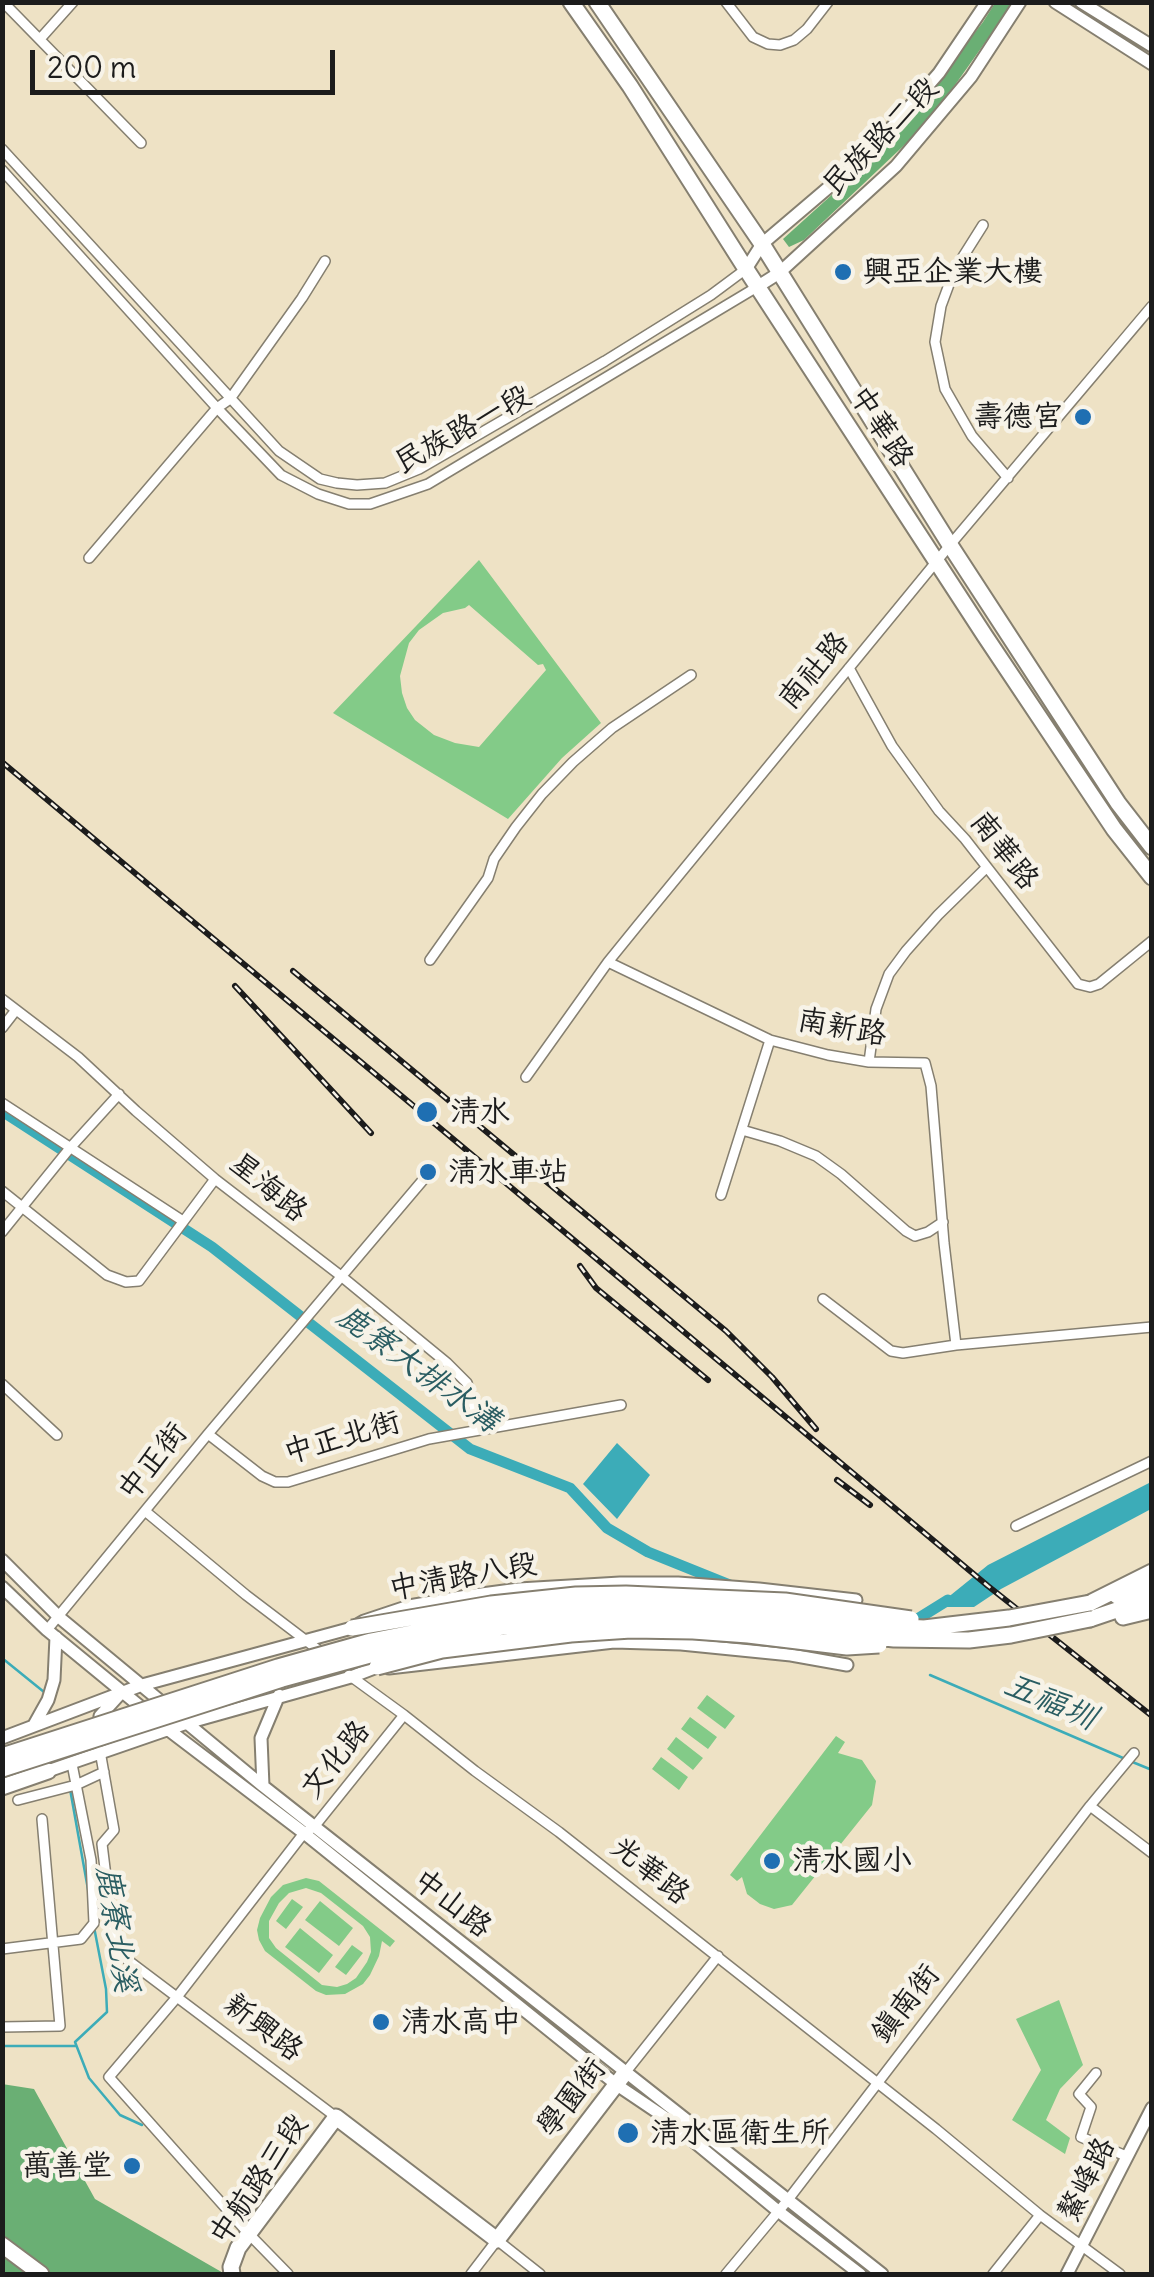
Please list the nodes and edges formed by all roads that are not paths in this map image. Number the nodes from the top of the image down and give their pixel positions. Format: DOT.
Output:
graph roads {
  1 [pos="2,2"];
  2 [pos="73,2"];
  3 [pos="571,2"];
  4 [pos="597,2"];
  5 [pos="726,2"];
  6 [pos="828,2"];
  7 [pos="987,2"];
  8 [pos="1020,2"];
  9 [pos="1055,2"];
  10 [pos="1081,2"];
  11 [pos="40,38"];
  12 [pos="1152,46"];
  13 [pos="1152,64"];
  14 [pos="141,143"];
  15 [pos="2,148"];
  16 [pos="2,170"];
  17 [pos="983,225"];
  18 [pos="762,244"];
  19 [pos="325,261"];
  20 [pos="746,269"];
  21 [pos="779,273"];
  22 [pos="757,287"];
  23 [pos="1152,306"];
  24 [pos="230,399"];
  25 [pos="217,408"];
  26 [pos="1008,478"];
  27 [pos="950,545"];
  28 [pos="89,558"];
  29 [pos="937,562"];
  30 [pos="849,668"];
  31 [pos="691,675"];
  32 [pos="1152,847"];
  33 [pos="986,868"];
  34 [pos="1152,877"];
  35 [pos="1152,940"];
  36 [pos="430,960"];
  37 [pos="608,962"];
  38 [pos="2,1000"];
  39 [pos="16,1010"];
  40 [pos="2,1028"];
  41 [pos="770,1040"];
  42 [pos="869,1062"];
  43 [pos="526,1077"];
  44 [pos="119,1094"];
  45 [pos="2,1103"];
  46 [pos="742,1130"];
  47 [pos="70,1148"];
  48 [pos="216,1179"];
  49 [pos="423,1180"];
  50 [pos="2,1192"];
  51 [pos="721,1194"];
  52 [pos="21,1208"];
  53 [pos="184,1221"];
  54 [pos="944,1222"];
  55 [pos="2,1232"];
  56 [pos="341,1276"];
  57 [pos="823,1299"];
  58 [pos="1152,1327"];
  59 [pos="956,1345"];
  60 [pos="2,1384"];
  61 [pos="621,1404"];
  62 [pos="480,1429"];
  63 [pos="208,1434"];
  64 [pos="57,1435"];
  65 [pos="1152,1461"];
  66 [pos="145,1511"];
  67 [pos="1016,1526"];
  68 [pos="2,1560"];
  69 [pos="1152,1572"];
  70 [pos="1152,1584"];
  71 [pos="2,1586"];
  72 [pos="1152,1598"];
  73 [pos="856,1600"];
  74 [pos="1152,1610"];
  75 [pos="1090,1611"];
  76 [pos="60,1618"];
  77 [pos="939,1626"];
  78 [pos="352,1628"];
  79 [pos="52,1634"];
  80 [pos="307,1640"];
  81 [pos="920,1640"];
  82 [pos="847,1665"];
  83 [pos="376,1667"];
  84 [pos="351,1677"];
  85 [pos="142,1685"];
  86 [pos="123,1691"];
  87 [pos="279,1696"];
  88 [pos="404,1715"];
  89 [pos="187,1724"];
  90 [pos="34,1725"];
  91 [pos="170,1730"];
  92 [pos="2,1738"];
  93 [pos="100,1751"];
  94 [pos="2,1756"];
  95 [pos="1130,1758"];
  96 [pos="72,1764"];
  97 [pos="2,1769"];
  98 [pos="48,1771"];
  99 [pos="104,1772"];
  100 [pos="76,1784"];
  101 [pos="263,1786"];
  102 [pos="2,1787"];
  103 [pos="18,1800"];
  104 [pos="1090,1806"];
  105 [pos="42,1819"];
  106 [pos="309,1830"];
  107 [pos="1152,1853"];
  108 [pos="54,1944"];
  109 [pos="2,1949"];
  110 [pos="718,1956"];
  111 [pos="177,1997"];
  112 [pos="2,2027"];
  113 [pos="1096,2073"];
  114 [pos="621,2079"];
  115 [pos="876,2083"];
  116 [pos="1152,2108"];
  117 [pos="336,2117"];
  118 [pos="1126,2156"];
  119 [pos="782,2206"];
  120 [pos="1040,2215"];
  121 [pos="248,2233"];
  122 [pos="497,2240"];
  123 [pos="2,2245"];
  124 [pos="1082,2245"];
  125 [pos="41,2274"];
  126 [pos="232,2274"];
  127 [pos="288,2274"];
  128 [pos="470,2274"];
  129 [pos="540,2274"];
  130 [pos="726,2274"];
  131 [pos="860,2274"];
  132 [pos="882,2274"];
  133 [pos="993,2274"];
  134 [pos="1067,2274"];
  135 [pos="1120,2274"];
  1 -- 11 [label="street"];
  2 -- 11 [label="street"];
  3 -- 20 [label="main road, 中華路"];
  4 -- 18 [label="main road, 中華路"];
  5 -- 6 [label="street"];
  7 -- 18 [label="street, 民族路二段"];
  8 -- 21 [label="street, 民族路二段"];
  9 -- 13 [label="street"];
  10 -- 12 [label="street"];
  11 -- 14 [label="street"];
  15 -- 24 [label="street, 民族路一段"];
  16 -- 25 [label="street, 民族路一段"];
  17 -- 26 [label="street"];
  18 -- 20 [label="street, 民族路二段"];
  18 -- 21 [label="main road, 中華路"];
  19 -- 24 [label="street"];
  20 -- 22 [label="main road, 中華路"];
  20 -- 24 [label="street, 民族路一段"];
  21 -- 22 [label="street, 民族路二段"];
  21 -- 27 [label="main road, 中華路"];
  22 -- 25 [label="street, 民族路一段"];
  22 -- 29 [label="main road, 中華路"];
  23 -- 26 [label="street, 南社路"];
  24 -- 25 [label="street"];
  25 -- 28 [label="street"];
  26 -- 27 [label="street, 南社路"];
  27 -- 29 [label="street, 南社路"];
  27 -- 32 [label="main road, 中華路"];
  29 -- 30 [label="street, 南社路"];
  29 -- 34 [label="main road, 中華路"];
  30 -- 33 [label="street, 南華路"];
  30 -- 37 [label="street, 南社路"];
  31 -- 36 [label="street"];
  33 -- 35 [label="street, 南華路"];
  33 -- 42 [label="street"];
  37 -- 41 [label="street, 南新路"];
  37 -- 43 [label="street, 南社路"];
  38 -- 39 [label="street, 星海路"];
  39 -- 40 [label="street"];
  39 -- 44 [label="street, 星海路"];
  41 -- 42 [label="street, 南新路"];
  41 -- 46 [label="street"];
  42 -- 54 [label="street, 南新路"];
  44 -- 47 [label="street"];
  44 -- 48 [label="street, 星海路"];
  45 -- 47 [label="street"];
  46 -- 51 [label="street"];
  46 -- 54 [label="street"];
  47 -- 52 [label="street"];
  47 -- 53 [label="street"];
  48 -- 53 [label="street"];
  48 -- 56 [label="street, 星海路"];
  49 -- 56 [label="street"];
  50 -- 52 [label="street"];
  52 -- 53 [label="street"];
  52 -- 55 [label="street"];
  54 -- 59 [label="street"];
  56 -- 62 [label="street, 星海路"];
  56 -- 63 [label="street, 中正街"];
  57 -- 59 [label="street"];
  58 -- 59 [label="street"];
  60 -- 64 [label="street"];
  61 -- 62 [label="street, 中正北街"];
  62 -- 63 [label="street, 中正北街"];
  63 -- 66 [label="street, 中正街"];
  65 -- 67 [label="street"];
  66 -- 76 [label="street, 中正街"];
  66 -- 80 [label="street, 光華路"];
  68 -- 76 [label="street, 中山路"];
  69 -- 75 [label="main road"];
  70 -- 75 [label="main road"];
  71 -- 79 [label="street, 中山路"];
  72 -- 75 [label="main road"];
  73 -- 78 [label="street, 中清路八段"];
  73 -- 82 [label="street"];
  74 -- 75 [label="main road"];
  75 -- 77 [label="main road, bridge"];
  75 -- 81 [label="main road, bridge"];
  76 -- 79 [label="street, 中正街"];
  76 -- 85 [label="street, 中山路"];
  77 -- 78 [label="main road, bridge"];
  77 -- 94 [label="main road, bridge"];
  78 -- 80 [label="street, 中清路八段"];
  79 -- 86 [label="street, 中山路"];
  79 -- 90 [label="street"];
  80 -- 84 [label="street, 光華路"];
  80 -- 85 [label="street, 中清路八段"];
  81 -- 83 [label="main road, bridge"];
  81 -- 97 [label="main road, bridge"];
  82 -- 83 [label="street"];
  83 -- 84 [label="street"];
  84 -- 87 [label="street"];
  84 -- 88 [label="street, 光華路"];
  85 -- 86 [label="street, 中清路八段"];
  85 -- 89 [label="street, 中山路"];
  86 -- 90 [label="street, 中清路八段"];
  86 -- 91 [label="street, 中山路"];
  86 -- 93 [label="street"];
  87 -- 89 [label="street"];
  87 -- 101 [label="street"];
  88 -- 106 [label="street, 文化路"];
  88 -- 110 [label="street, 光華路"];
  89 -- 91 [label="street"];
  89 -- 101 [label="street, 中山路"];
  90 -- 92 [label="street, 中清路八段"];
  91 -- 93 [label="street"];
  91 -- 106 [label="street, 中山路"];
  93 -- 96 [label="street"];
  93 -- 99 [label="street, 新興路"];
  95 -- 104 [label="street, 鎮南街"];
  96 -- 98 [label="street"];
  96 -- 100 [label="street"];
  98 -- 102 [label="main road"];
  99 -- 100 [label="street"];
  99 -- 111 [label="street, 新興路"];
  100 -- 103 [label="street"];
  100 -- 108 [label="street"];
  101 -- 106 [label="street, 中山路"];
  104 -- 107 [label="street"];
  104 -- 115 [label="street, 鎮南街"];
  105 -- 108 [label="street"];
  106 -- 111 [label="street, 文化路"];
  106 -- 114 [label="street, 中山路"];
  108 -- 109 [label="street"];
  108 -- 112 [label="street"];
  110 -- 114 [label="street, 學園街"];
  110 -- 115 [label="street, 光華路"];
  111 -- 117 [label="street, 新興路"];
  111 -- 121 [label="street, 文化路"];
  113 -- 118 [label="street"];
  114 -- 119 [label="street, 中山路"];
  114 -- 122 [label="main road, 學園街"];
  115 -- 119 [label="street, 鎮南街"];
  115 -- 120 [label="street, 光華路"];
  116 -- 118 [label="street, 鰲峰路"];
  117 -- 121 [label="main road, 中航路三段"];
  117 -- 122 [label="main road, 新興路"];
  118 -- 124 [label="street, 鰲峰路"];
  119 -- 130 [label="street, 鎮南街"];
  119 -- 131 [label="street, 中山路"];
  119 -- 132 [label="street, 中山路"];
  120 -- 124 [label="street, 光華路"];
  120 -- 133 [label="street"];
  121 -- 126 [label="main road, 中航路三段"];
  121 -- 127 [label="street"];
  122 -- 128 [label="street, 學園街"];
  122 -- 129 [label="street, 新興路"];
  123 -- 125 [label="main road"];
  124 -- 134 [label="street, 鰲峰路"];
  124 -- 135 [label="street, 光華路"];
}
